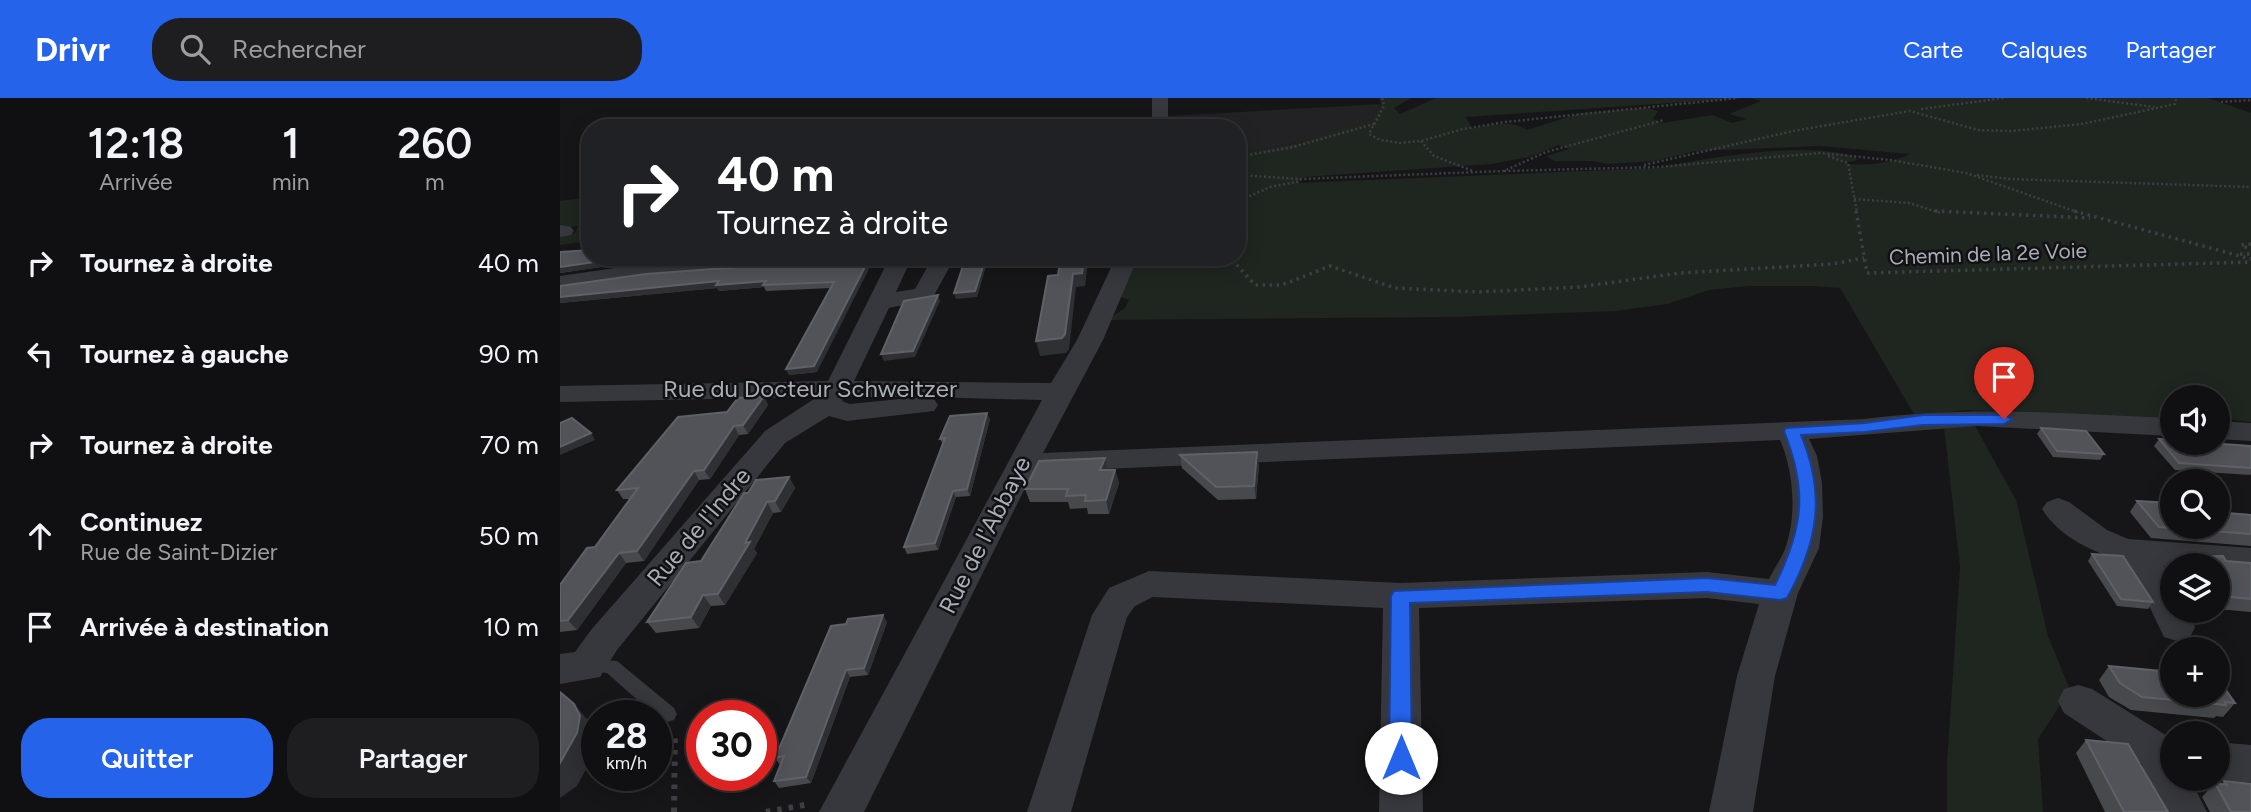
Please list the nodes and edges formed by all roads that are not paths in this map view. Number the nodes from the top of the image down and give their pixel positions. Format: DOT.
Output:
graph roads {
  1 [pos="1160,98"];
  2 [pos="1160,119"];
  3 [pos="711,266"];
  4 [pos="896,266"];
  5 [pos="939,266"];
  6 [pos="1123,266"];
  7 [pos="560,283"];
  8 [pos="877,303"];
  9 [pos="1060,391"];
  10 [pos="560,394"];
  11 [pos="830,397"];
  12 [pos="2160,426"];
  13 [pos="1791,431"];
  14 [pos="2230,431"];
  15 [pos="2251,432"];
  16 [pos="1023,463"];
  17 [pos="2058,509"];
  18 [pos="2140,552"];
  19 [pos="2251,560"];
  20 [pos="1780,593"];
  21 [pos="1401,596"];
  22 [pos="2178,626"];
  23 [pos="573,667"];
  24 [pos="652,700"];
  25 [pos="2078,701"];
  26 [pos="2160,751"];
  27 [pos="2230,762"];
  28 [pos="2251,764"];
  29 [pos="2174,791"];
  30 [pos="841,812"];
  31 [pos="1049,812"];
  32 [pos="1401,812"];
  33 [pos="1731,812"];
  34 [pos="2185,812"];
  1 -- 2 [label="street"];
  3 -- 7 [label="street"];
  4 -- 8 [label="street"];
  5 -- 8 [label="street"];
  6 -- 9 [label="street, Rue de l'Abbaye"];
  8 -- 11 [label="street"];
  9 -- 11 [label="street"];
  9 -- 16 [label="street, Rue de l'Abbaye"];
  10 -- 11 [label="street, Rue du Docteur Schweitzer"];
  11 -- 23 [label="street, Rue de l'Indre"];
  12 -- 13 [label="street"];
  13 -- 16 [label="street"];
  13 -- 20 [label="street"];
  14 -- 15 [label="street"];
  16 -- 30 [label="street, Rue de l'Abbaye"];
  17 -- 18 [label="street"];
  18 -- 19 [label="street"];
  18 -- 22 [label="street"];
  20 -- 21 [label="street"];
  20 -- 33 [label="street"];
  21 -- 31 [label="street"];
  21 -- 32 [label="street"];
  23 -- 24 [label="lane"];
  25 -- 26 [label="street"];
  27 -- 28 [label="street"];
  29 -- 34 [label="street"];
}
